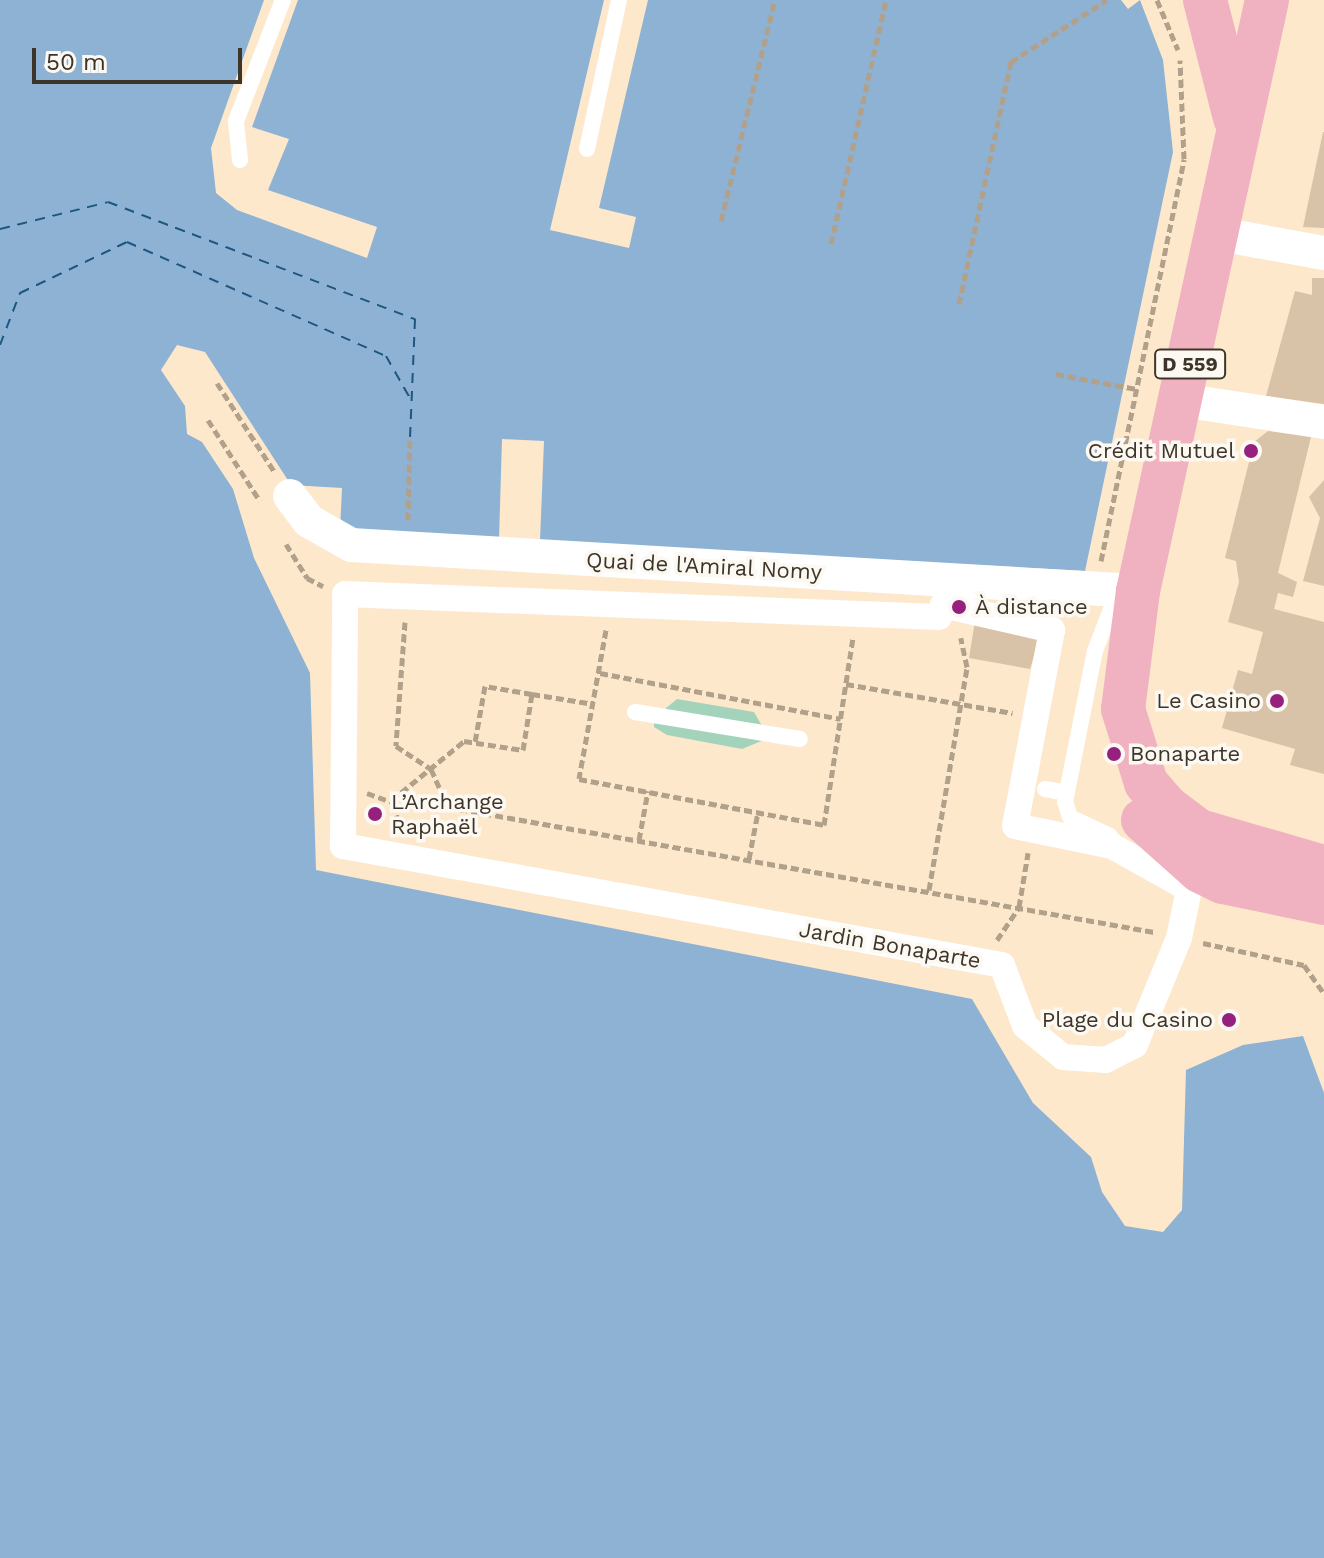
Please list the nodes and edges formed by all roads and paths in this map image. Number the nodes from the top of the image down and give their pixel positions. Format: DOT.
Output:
graph roads {
  1 [pos="283,0"];
  2 [pos="619,0"];
  3 [pos="775,0"];
  4 [pos="886,0"];
  5 [pos="1107,0"];
  6 [pos="1157,0"];
  7 [pos="1205,0"];
  8 [pos="1267,0"];
  9 [pos="1238,136"];
  10 [pos="587,149"];
  11 [pos="240,160"];
  12 [pos="721,221"];
  13 [pos="1219,234"];
  14 [pos="831,244"];
  15 [pos="1324,253"];
  16 [pos="959,304"];
  17 [pos="1056,374"];
  18 [pos="217,383"];
  19 [pos="1137,389"];
  20 [pos="1181,400"];
  21 [pos="1324,422"];
  22 [pos="410,437"];
  23 [pos="290,496"];
  24 [pos="408,549"];
  25 [pos="1116,591"];
  26 [pos="600,673"];
  27 [pos="846,684"];
  28 [pos="532,694"];
  29 [pos="594,704"];
  30 [pos="635,712"];
  31 [pos="1035,717"];
  32 [pos="841,719"];
  33 [pos="800,739"];
  34 [pos="475,742"];
  35 [pos="1045,789"];
  36 [pos="648,791"];
  37 [pos="1067,793"];
  38 [pos="392,800"];
  39 [pos="758,812"];
  40 [pos="1032,832"];
  41 [pos="1186,839"];
  42 [pos="639,840"];
  43 [pos="749,859"];
  44 [pos="1324,867"];
  45 [pos="929,890"];
  46 [pos="1324,903"];
  47 [pos="1019,907"];
  48 [pos="1179,938"];
  49 [pos="1324,994"];
  1 -- 11 [label="lane"];
  2 -- 10 [label="lane"];
  3 -- 12 [label="path"];
  4 -- 14 [label="path"];
  5 -- 16 [label="path"];
  6 -- 19 [label="path"];
  7 -- 9 [label="main road, D 559"];
  8 -- 9 [label="main road, D 559"];
  9 -- 13 [label="main road, D 559"];
  13 -- 15 [label="street"];
  13 -- 20 [label="main road, D 559"];
  17 -- 19 [label="path"];
  18 -- 23 [label="path"];
  19 -- 25 [label="path"];
  20 -- 21 [label="street"];
  20 -- 25 [label="main road, D 559"];
  22 -- 24 [label="path"];
  23 -- 24 [label="street, Quai de l'Amiral Nomy"];
  24 -- 25 [label="street, Quai de l'Amiral Nomy"];
  25 -- 37 [label="lane"];
  25 -- 41 [label="main road, D 559"];
  26 -- 32 [label="path"];
  27 -- 31 [label="path"];
  28 -- 29 [label="path"];
  28 -- 34 [label="path"];
  28 -- 34 [label="path"];
  30 -- 33 [label="lane"];
  31 -- 40 [label="street, Jardin Bonaparte"];
  31 -- 48 [label="street, Jardin Bonaparte"];
  34 -- 38 [label="path"];
  35 -- 37 [label="lane"];
  36 -- 42 [label="path"];
  37 -- 41 [label="lane"];
  39 -- 43 [label="path"];
  40 -- 47 [label="path"];
  40 -- 48 [label="street, Jardin Bonaparte"];
  41 -- 44 [label="main road, D 559"];
  41 -- 46 [label="main road, D 559"];
  45 -- 47 [label="path"];
  47 -- 48 [label="path"];
  48 -- 49 [label="path"];
}
